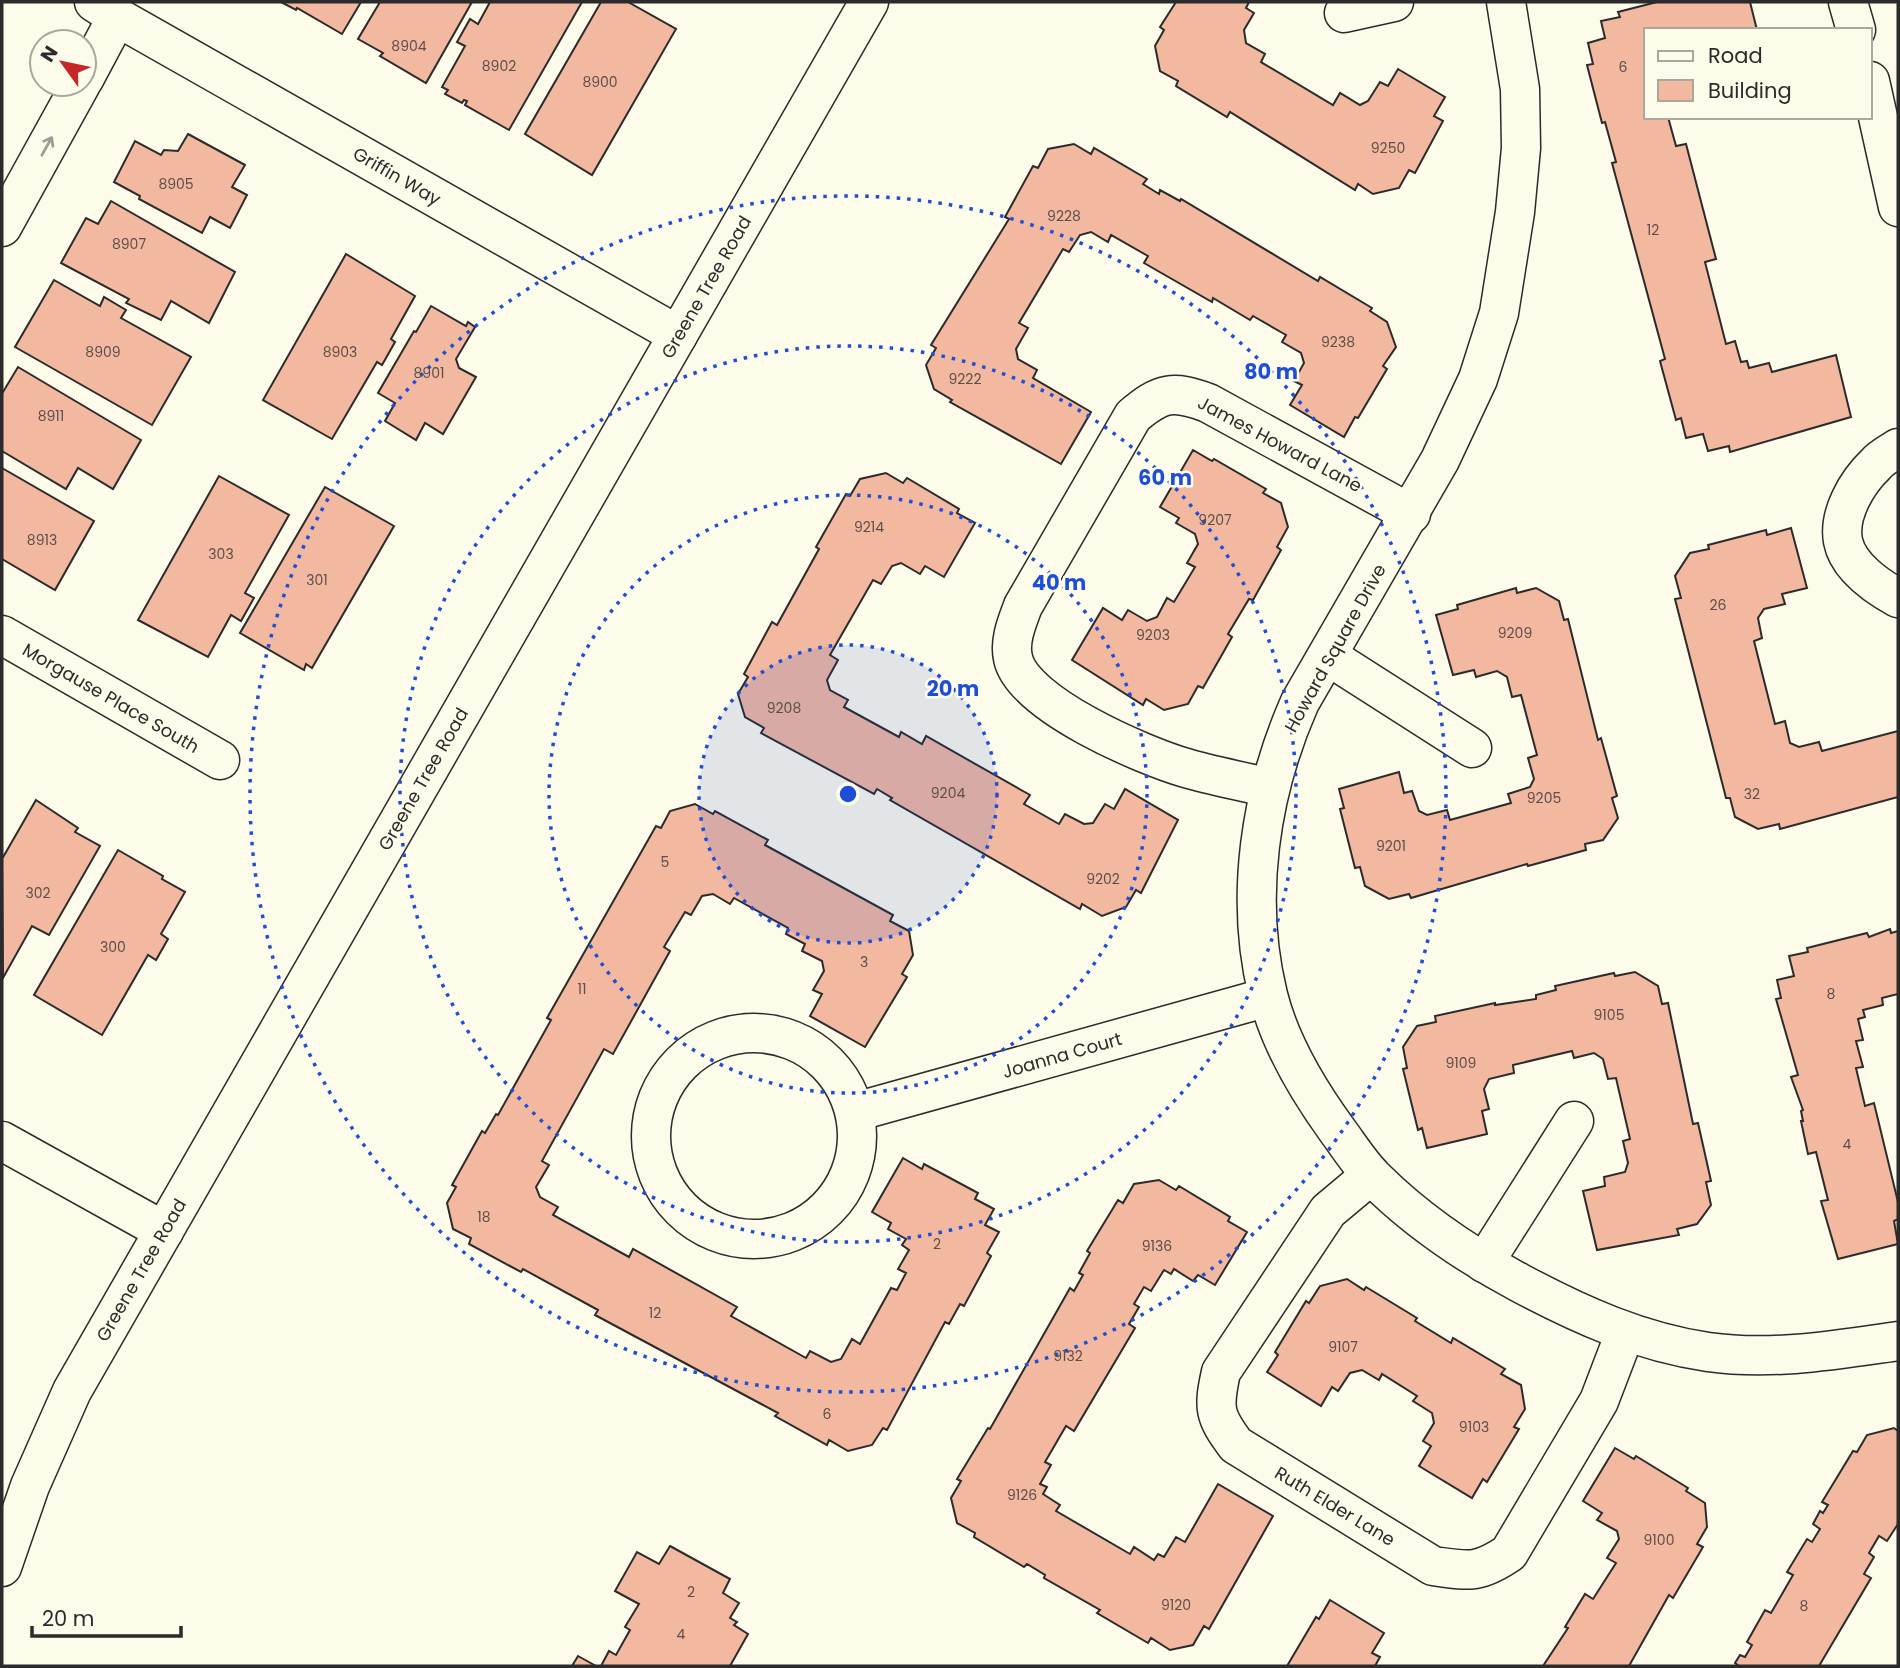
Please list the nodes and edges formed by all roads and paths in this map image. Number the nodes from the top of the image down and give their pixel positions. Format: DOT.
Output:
graph roads {
  1 [pos="869,2"];
  2 [pos="1394,2"];
  3 [pos="1506,2"];
  4 [pos="1848,2"];
  5 [pos="106,9"];
  6 [pos="1344,13"];
  7 [pos="1855,28"];
  8 [pos="98,34"];
  9 [pos="1872,90"];
  10 [pos="72,98"];
  11 [pos="11,188"];
  12 [pos="1898,207"];
  13 [pos="2,227"];
  14 [pos="678,335"];
  15 [pos="1898,449"];
  16 [pos="1411,514"];
  17 [pos="1898,598"];
  18 [pos="2,635"];
  19 [pos="1328,656"];
  20 [pos="1472,748"];
  21 [pos="220,760"];
  22 [pos="1269,788"];
  23 [pos="1268,997"];
  24 [pos="855,1112"];
  25 [pos="1574,1121"];
  26 [pos="2,1140"];
  27 [pos="1371,1175"];
  28 [pos="164,1231"];
  29 [pos="1484,1263"];
  30 [pos="1625,1333"];
  31 [pos="1898,1341"];
  32 [pos="2,1567"];
  1 -- 14 [label="street, Greene Tree Road"];
  2 -- 6 [label="street"];
  3 -- 16 [label="street, Howard Square Drive"];
  4 -- 7 [label="street"];
  5 -- 8 [label="street, Griffin Way"];
  5 -- 14 [label="street, Griffin Way"];
  9 -- 12 [label="street"];
  11 -- 10 [label="street, one-way"];
  11 -- 13 [label="street"];
  14 -- 28 [label="street, Greene Tree Road"];
  15 -- 17 [label="street"];
  16 -- 19 [label="street, Howard Square Drive"];
  16 -- 22 [label="street, James Howard Lane"];
  18 -- 21 [label="street, Morgause Place South"];
  19 -- 20 [label="street"];
  19 -- 22 [label="street, Howard Square Drive"];
  22 -- 23 [label="street, Howard Square Drive"];
  23 -- 24 [label="street, Joanna Court"];
  23 -- 27 [label="street, Howard Square Drive"];
  24 -- 24 [label="street"];
  25 -- 29 [label="street"];
  26 -- 28 [label="street"];
  27 -- 29 [label="street, Howard Square Drive"];
  27 -- 30 [label="street, Ruth Elder Lane"];
  28 -- 32 [label="street, Greene Tree Road"];
  29 -- 30 [label="street, Howard Square Drive"];
  30 -- 31 [label="street, Howard Square Drive"];
}
